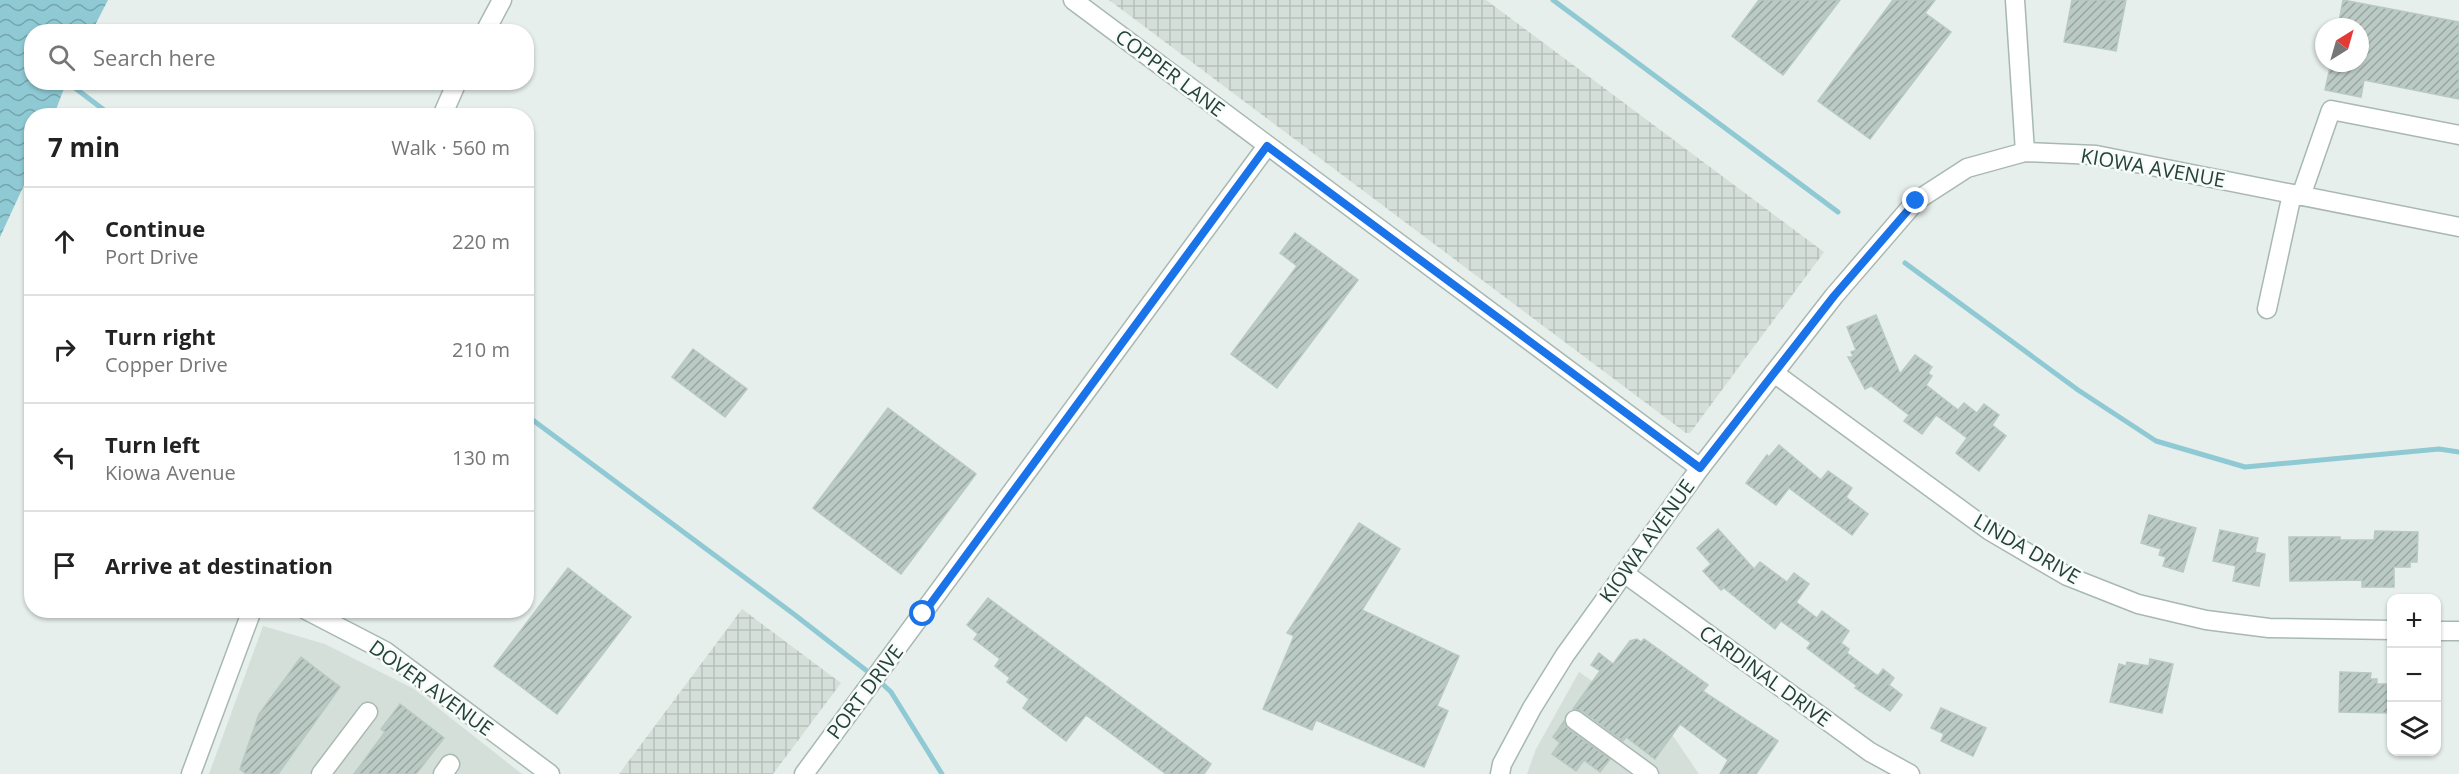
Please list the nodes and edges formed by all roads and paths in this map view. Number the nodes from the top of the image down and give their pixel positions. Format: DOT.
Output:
graph roads {
  1 [pos="502,0"];
  2 [pos="1073,0"];
  3 [pos="2015,0"];
  4 [pos="489,24"];
  5 [pos="453,90"];
  6 [pos="446,108"];
  7 [pos="2459,135"];
  8 [pos="1267,146"];
  9 [pos="2025,152"];
  10 [pos="2297,195"];
  11 [pos="2459,227"];
  12 [pos="2268,309"];
  13 [pos="1774,373"];
  14 [pos="1700,468"];
  15 [pos="1624,573"];
  16 [pos="249,618"];
  17 [pos="321,618"];
  18 [pos="2387,630"];
  19 [pos="2441,631"];
  20 [pos="2459,631"];
  21 [pos="368,712"];
  22 [pos="1575,720"];
  23 [pos="191,774"];
  24 [pos="321,774"];
  25 [pos="550,774"];
  26 [pos="804,774"];
  27 [pos="1500,774"];
  28 [pos="1649,774"];
  29 [pos="1910,774"];
  1 -- 4 [label="street"];
  2 -- 8 [label="street, COPPER LANE"];
  3 -- 9 [label="street"];
  5 -- 6 [label="street"];
  7 -- 10 [label="street"];
  8 -- 14 [label="street, COPPER LANE"];
  8 -- 26 [label="street, PORT DRIVE"];
  9 -- 10 [label="street, KIOWA AVENUE"];
  9 -- 13 [label="street, KIOWA AVENUE"];
  10 -- 11 [label="street, KIOWA AVENUE"];
  10 -- 12 [label="street"];
  13 -- 14 [label="street, KIOWA AVENUE"];
  13 -- 18 [label="street, LINDA DRIVE"];
  14 -- 15 [label="street, KIOWA AVENUE"];
  15 -- 27 [label="street, KIOWA AVENUE"];
  15 -- 29 [label="street, CARDINAL DRIVE"];
  16 -- 23 [label="street"];
  17 -- 25 [label="street, DOVER AVENUE"];
  19 -- 20 [label="street"];
  21 -- 24 [label="street"];
  22 -- 28 [label="street"];
}
